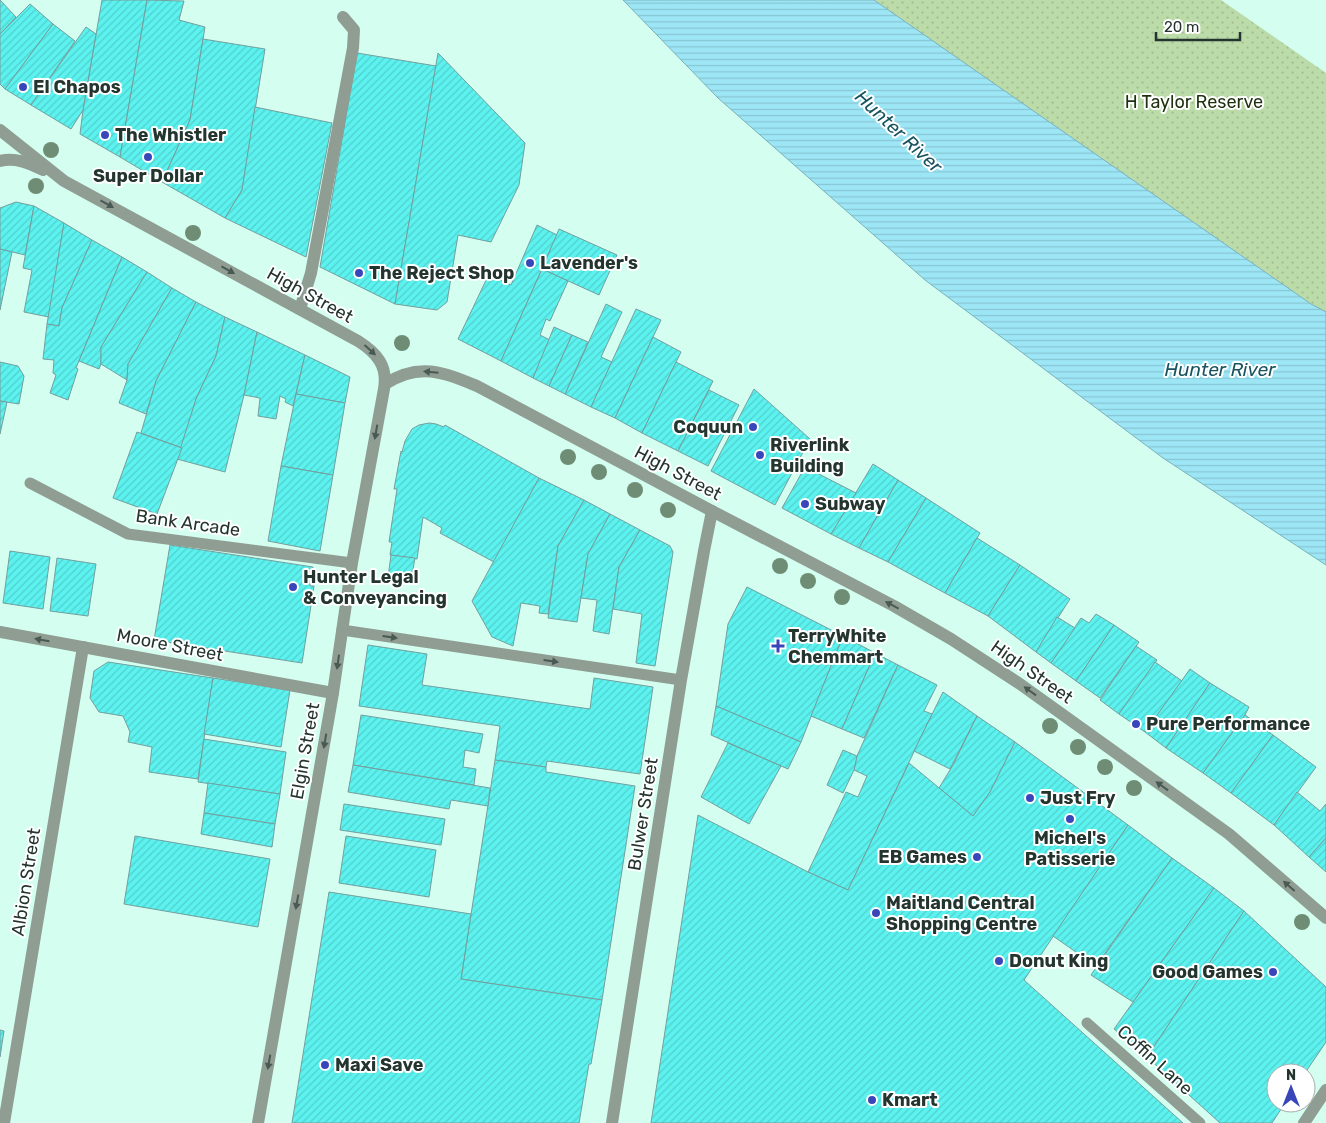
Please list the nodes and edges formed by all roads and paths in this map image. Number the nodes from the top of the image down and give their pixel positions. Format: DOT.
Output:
graph roads {
  1 [pos="343,18"];
  2 [pos="0,130"];
  3 [pos="0,161"];
  4 [pos="64,181"];
  5 [pos="300,309"];
  6 [pos="385,384"];
  7 [pos="30,483"];
  8 [pos="712,511"];
  9 [pos="352,563"];
  10 [pos="342,630"];
  11 [pos="0,632"];
  12 [pos="83,647"];
  13 [pos="681,680"];
  14 [pos="333,693"];
  15 [pos="1326,918"];
  16 [pos="1087,1023"];
  17 [pos="1326,1090"];
  18 [pos="4,1123"];
  19 [pos="258,1123"];
  20 [pos="612,1123"];
  21 [pos="1200,1123"];
  22 [pos="1304,1123"];
  1 -- 5 [label="street"];
  2 -- 4 [label="street, High Street"];
  3 -- 4 [label="street"];
  4 -- 5 [label="street, High Street, one-way"];
  5 -- 6 [label="street, High Street, one-way"];
  8 -- 6 [label="street, High Street, one-way"];
  6 -- 9 [label="street, Elgin Street, one-way"];
  7 -- 9 [label="lane, Bank Arcade"];
  8 -- 13 [label="street, Bulwer Street"];
  15 -- 8 [label="street, High Street, one-way"];
  9 -- 10 [label="street, Elgin Street"];
  10 -- 13 [label="lane, one-way"];
  10 -- 14 [label="street, Elgin Street, one-way"];
  12 -- 11 [label="street, Moore Street, one-way"];
  12 -- 14 [label="street, Moore Street"];
  12 -- 18 [label="street, Albion Street"];
  13 -- 20 [label="street, Bulwer Street"];
  14 -- 19 [label="street, Elgin Street, one-way"];
  16 -- 21 [label="lane, Coffin Lane"];
  17 -- 22 [label="street"];
}
